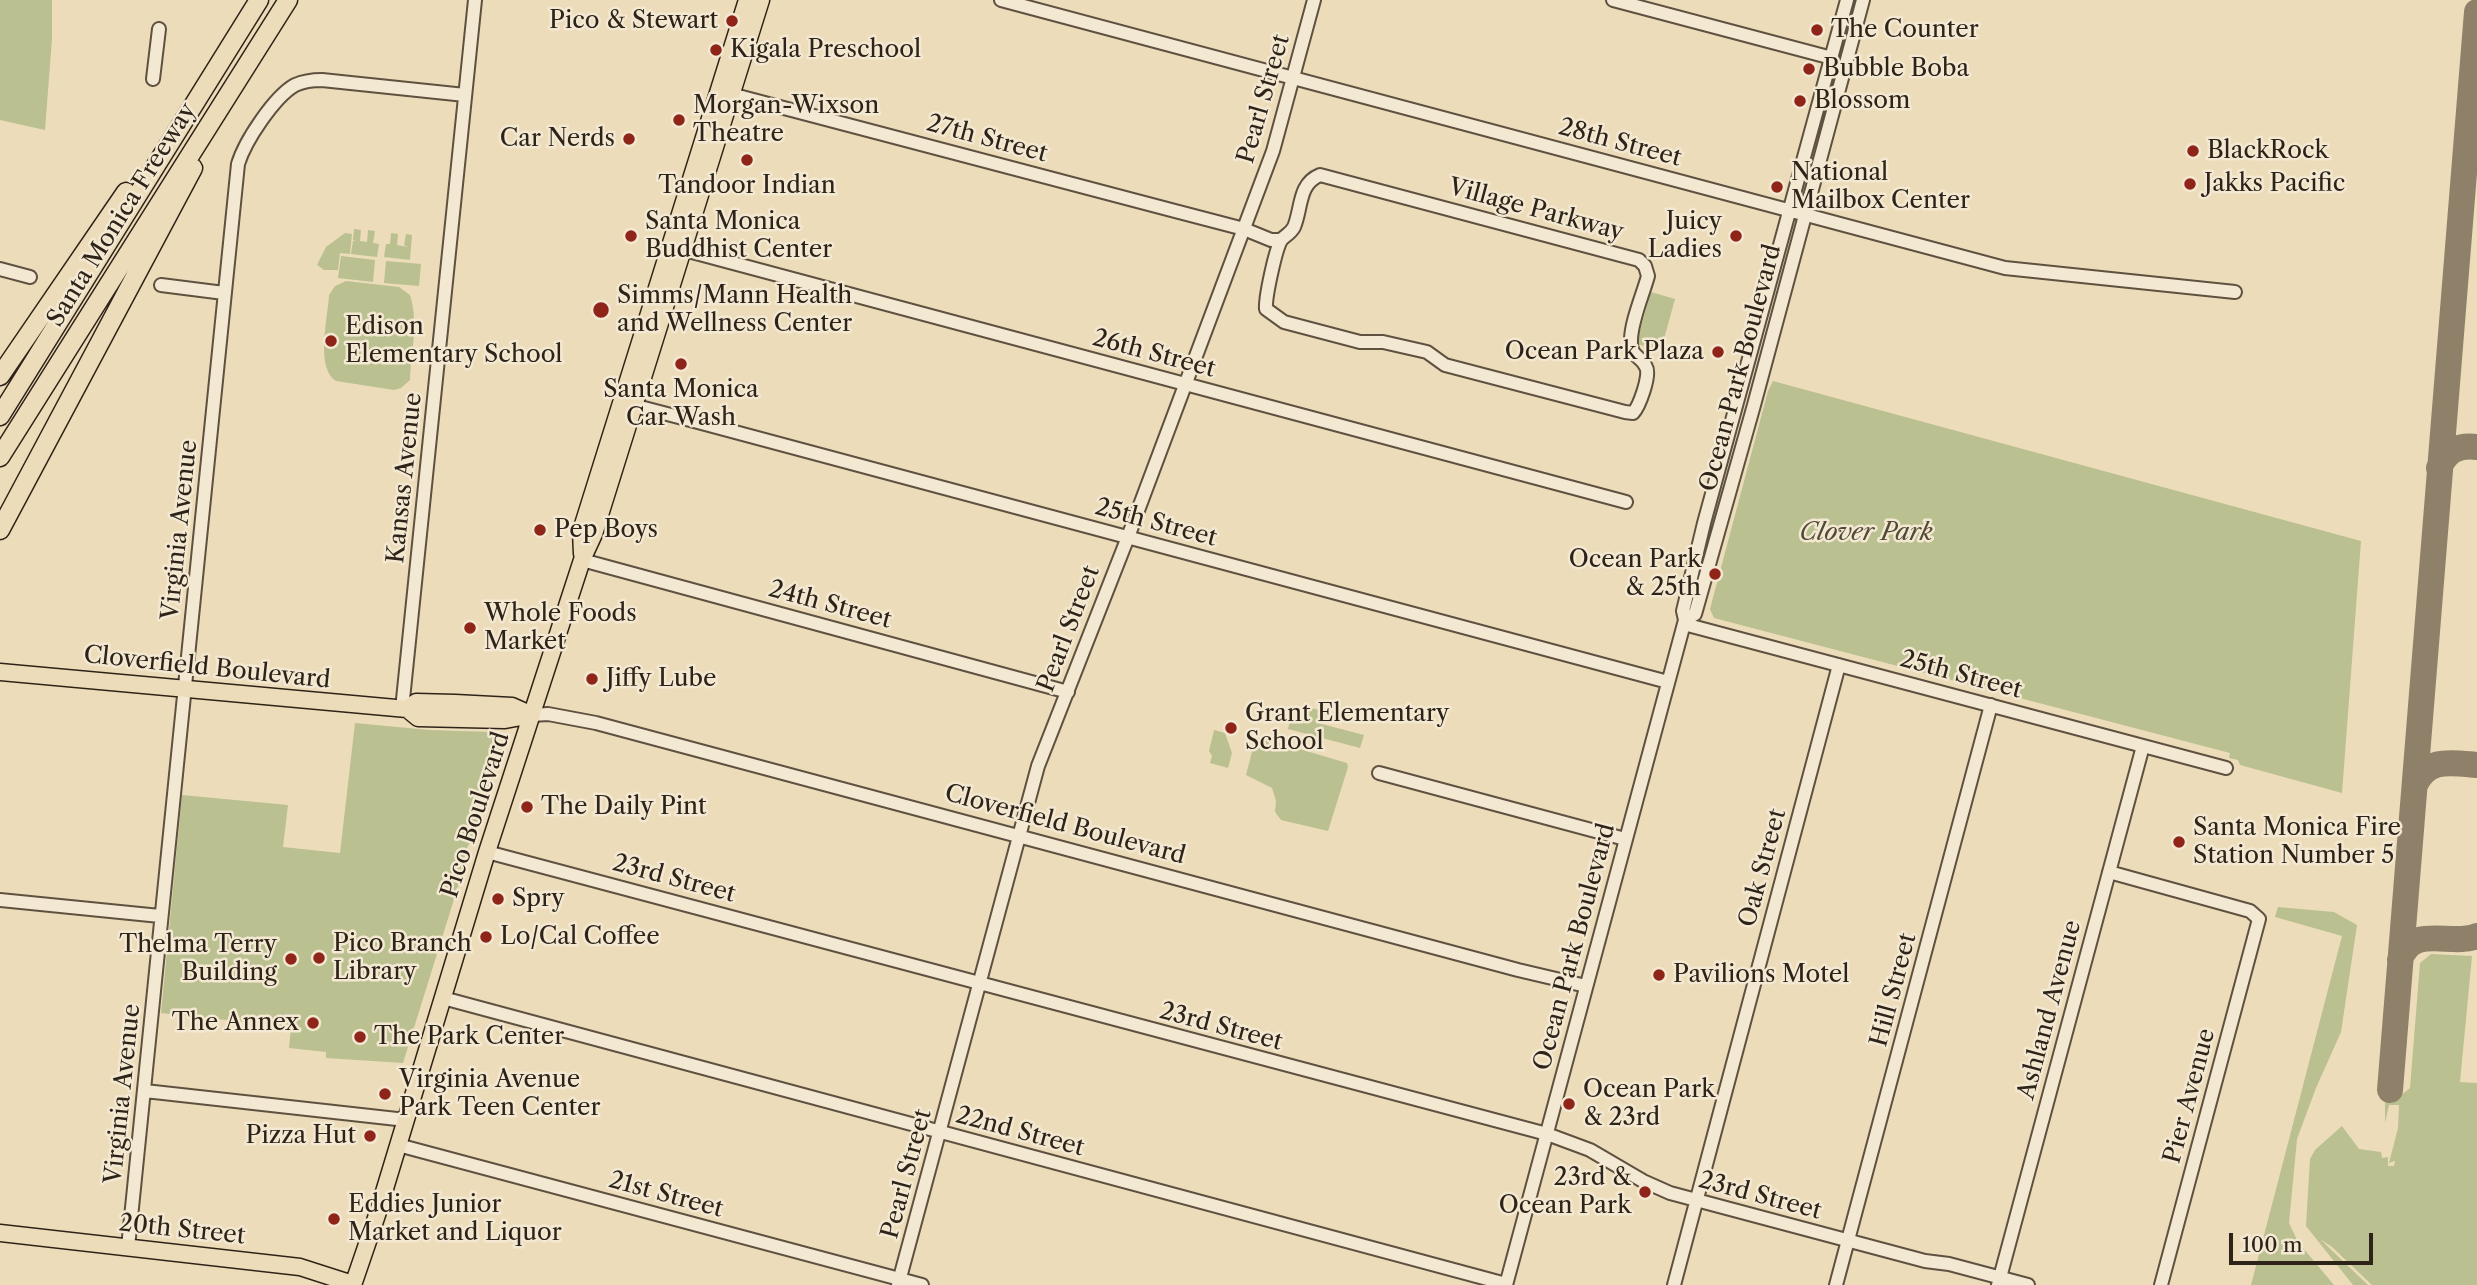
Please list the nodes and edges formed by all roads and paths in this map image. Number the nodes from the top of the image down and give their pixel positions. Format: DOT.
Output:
graph roads {
  1 [pos="259,0"];
  2 [pos="288,0"];
  3 [pos="475,0"];
  4 [pos="747,0"];
  5 [pos="761,0"];
  6 [pos="1001,0"];
  7 [pos="1314,0"];
  8 [pos="1614,0"];
  9 [pos="1847,0"];
  10 [pos="1863,0"];
  11 [pos="159,29"];
  12 [pos="1832,58"];
  13 [pos="241,75"];
  14 [pos="1293,78"];
  15 [pos="153,79"];
  16 [pos="726,92"];
  17 [pos="465,96"];
  18 [pos="194,103"];
  19 [pos="1791,209"];
  20 [pos="1805,213"];
  21 [pos="1244,229"];
  22 [pos="1281,240"];
  23 [pos="676,248"];
  24 [pos="0,269"];
  25 [pos="30,276"];
  26 [pos="161,285"];
  27 [pos="2235,292"];
  28 [pos="224,293"];
  29 [pos="0,376"];
  30 [pos="1185,384"];
  31 [pos="626,409"];
  32 [pos="0,416"];
  33 [pos="0,457"];
  34 [pos="1626,502"];
  35 [pos="0,530"];
  36 [pos="1128,537"];
  37 [pos="582,560"];
  38 [pos="1685,622"];
  39 [pos="1839,665"];
  40 [pos="1,671"];
  41 [pos="1668,682"];
  42 [pos="185,688"];
  43 [pos="1068,692"];
  44 [pos="1991,705"];
  45 [pos="405,709"];
  46 [pos="532,715"];
  47 [pos="2143,746"];
  48 [pos="2226,768"];
  49 [pos="1379,773"];
  50 [pos="1020,836"];
  51 [pos="1625,839"];
  52 [pos="487,852"];
  53 [pos="2109,872"];
  54 [pos="0,900"];
  55 [pos="160,916"];
  56 [pos="980,984"];
  57 [pos="1586,986"];
  58 [pos="443,998"];
  59 [pos="145,1091"];
  60 [pos="406,1120"];
  61 [pos="940,1132"];
  62 [pos="1547,1134"];
  63 [pos="398,1145"];
  64 [pos="1696,1201"];
  65 [pos="0,1233"];
  66 [pos="1848,1241"];
  67 [pos="128,1247"];
  68 [pos="899,1282"];
  69 [pos="2000,1283"];
  70 [pos="1506,1284"];
  71 [pos="354,1285"];
  72 [pos="922,1285"];
  73 [pos="1674,1285"];
  74 [pos="1836,1285"];
  75 [pos="2028,1285"];
  76 [pos="2161,1285"];
  1 -- 18 [label="highway, Santa Monica Freeway"];
  2 -- 13 [label="highway, Santa Monica Freeway"];
  3 -- 17 [label="street, Kansas Avenue"];
  4 -- 16 [label="main road, Pico Boulevard"];
  5 -- 16 [label="main road, Pico Boulevard"];
  6 -- 14 [label="street, 28th Street"];
  7 -- 14 [label="street, Pearl Street"];
  8 -- 12 [label="street"];
  9 -- 12 [label="street, Ocean Park Boulevard"];
  10 -- 20 [label="street, Ocean Park Boulevard"];
  11 -- 15 [label="street"];
  12 -- 19 [label="street, Ocean Park Boulevard"];
  13 -- 33 [label="highway, Santa Monica Freeway"];
  13 -- 35 [label="highway"];
  14 -- 19 [label="street, 28th Street"];
  14 -- 21 [label="street, Pearl Street"];
  16 -- 21 [label="street, 27th Street"];
  16 -- 23 [label="main road, Pico Boulevard"];
  17 -- 28 [label="street, Virginia Avenue"];
  17 -- 45 [label="street, Kansas Avenue"];
  18 -- 29 [label="highway"];
  18 -- 32 [label="highway, Santa Monica Freeway"];
  19 -- 20 [label="street, 28th Street"];
  19 -- 38 [label="street, Ocean Park Boulevard"];
  20 -- 27 [label="street, 28th Street"];
  20 -- 38 [label="street, Ocean Park Boulevard"];
  21 -- 22 [label="street, 27th Street"];
  21 -- 30 [label="street, Pearl Street"];
  22 -- 22 [label="street, Village Parkway"];
  23 -- 30 [label="street, 26th Street"];
  23 -- 31 [label="main road, Pico Boulevard"];
  24 -- 25 [label="street"];
  26 -- 28 [label="street"];
  28 -- 42 [label="street, Virginia Avenue"];
  30 -- 34 [label="street, 26th Street"];
  30 -- 36 [label="street, Pearl Street"];
  31 -- 36 [label="street, 25th Street"];
  31 -- 37 [label="main road, Pico Boulevard"];
  36 -- 41 [label="street, 25th Street"];
  36 -- 43 [label="street, Pearl Street"];
  37 -- 43 [label="street, 24th Street"];
  37 -- 46 [label="main road, Pico Boulevard"];
  38 -- 39 [label="street, 25th Street"];
  38 -- 41 [label="street, Ocean Park Boulevard"];
  39 -- 44 [label="street, 25th Street"];
  39 -- 64 [label="street, Oak Street"];
  40 -- 42 [label="main road, Cloverfield Boulevard"];
  41 -- 51 [label="street, Ocean Park Boulevard"];
  42 -- 45 [label="main road, Cloverfield Boulevard"];
  42 -- 55 [label="street, Virginia Avenue"];
  43 -- 50 [label="street, Pearl Street"];
  44 -- 47 [label="street, 25th Street"];
  44 -- 66 [label="street, Hill Street"];
  45 -- 46 [label="main road, Cloverfield Boulevard"];
  46 -- 50 [label="street, Cloverfield Boulevard"];
  46 -- 52 [label="main road, Pico Boulevard"];
  47 -- 48 [label="street, 25th Street"];
  47 -- 53 [label="street, Ashland Avenue"];
  49 -- 51 [label="street"];
  50 -- 56 [label="street, Pearl Street"];
  50 -- 57 [label="street, Cloverfield Boulevard"];
  51 -- 57 [label="street, Ocean Park Boulevard"];
  52 -- 56 [label="street, 23rd Street"];
  52 -- 58 [label="main road, Pico Boulevard"];
  53 -- 69 [label="street, Ashland Avenue"];
  53 -- 76 [label="street, Pier Avenue"];
  54 -- 55 [label="street"];
  55 -- 59 [label="street, Virginia Avenue"];
  56 -- 61 [label="street, Pearl Street"];
  56 -- 62 [label="street, 23rd Street"];
  57 -- 62 [label="street, Ocean Park Boulevard"];
  58 -- 60 [label="main road, Pico Boulevard"];
  58 -- 61 [label="street, 22nd Street"];
  59 -- 60 [label="street"];
  59 -- 67 [label="street, Virginia Avenue"];
  60 -- 63 [label="main road, Pico Boulevard"];
  61 -- 68 [label="street, Pearl Street"];
  61 -- 70 [label="street, 22nd Street"];
  62 -- 64 [label="street, 23rd Street"];
  62 -- 70 [label="street, Ocean Park Boulevard"];
  63 -- 68 [label="street, 21st Street"];
  63 -- 71 [label="main road, Pico Boulevard"];
  64 -- 66 [label="street, 23rd Street"];
  64 -- 73 [label="street, Oak Street"];
  65 -- 67 [label="main road, 20th Street"];
  66 -- 69 [label="street, 23rd Street"];
  66 -- 74 [label="street, Hill Street"];
  67 -- 71 [label="main road, 20th Street"];
  68 -- 72 [label="street, 21st Street"];
  69 -- 75 [label="street, 23rd Street"];
}
